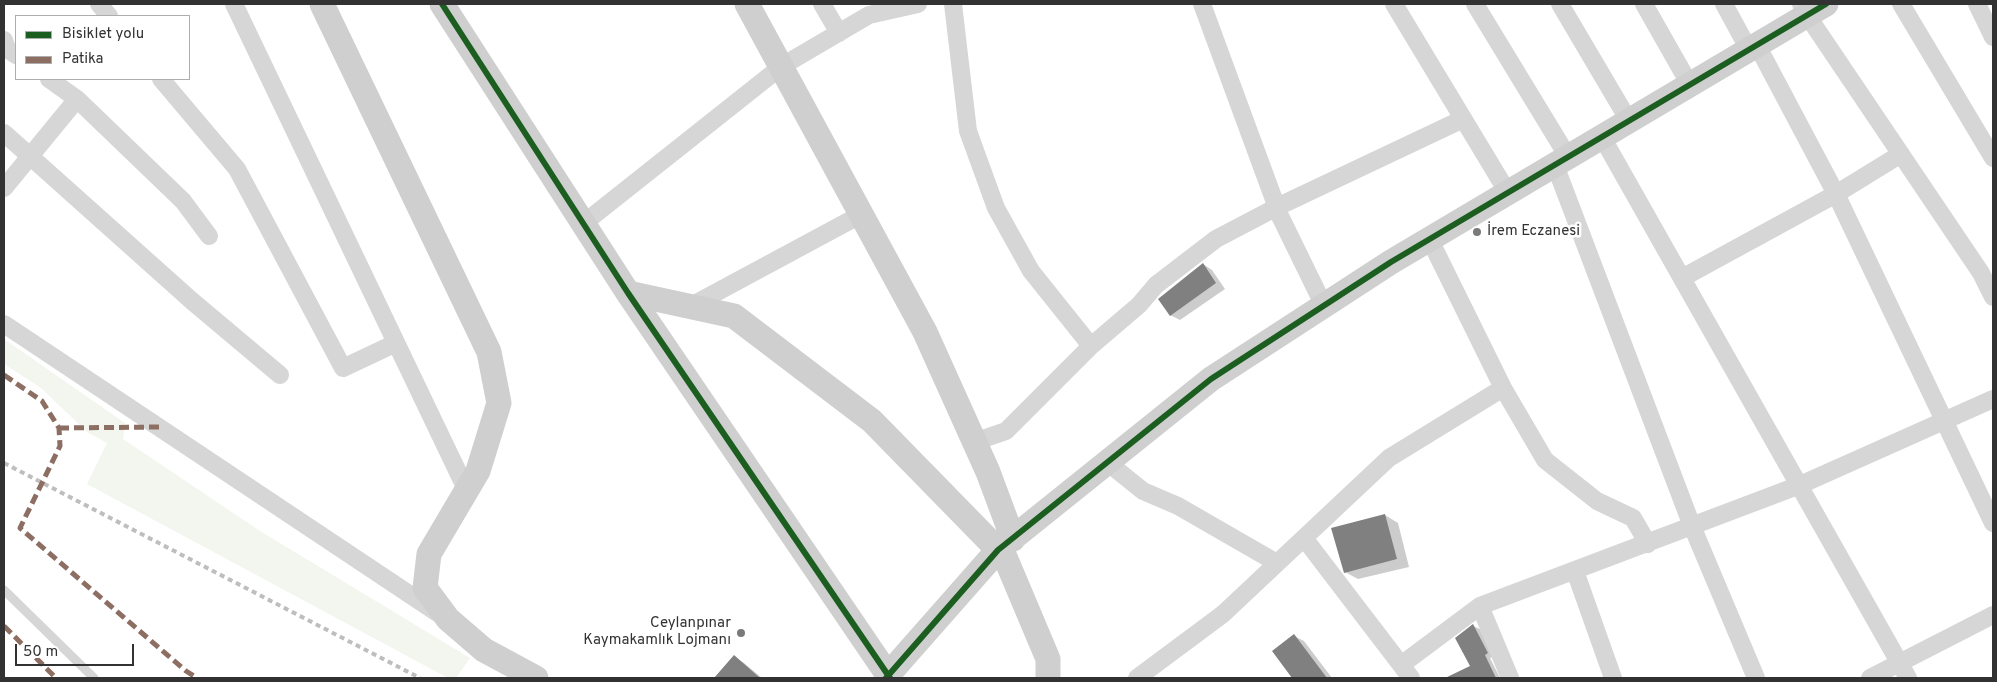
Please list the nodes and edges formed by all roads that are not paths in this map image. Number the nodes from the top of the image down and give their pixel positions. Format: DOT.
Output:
graph roads {
  1 [pos="99,4"];
  2 [pos="234,4"];
  3 [pos="322,4"];
  4 [pos="442,4"];
  5 [pos="747,4"];
  6 [pos="822,4"];
  7 [pos="953,4"];
  8 [pos="1202,4"];
  9 [pos="1394,4"];
  10 [pos="1475,4"];
  11 [pos="1560,4"];
  12 [pos="1644,4"];
  13 [pos="1724,4"];
  14 [pos="1901,4"];
  15 [pos="1977,4"];
  16 [pos="909,5"];
  17 [pos="1811,8"];
  18 [pos="109,15"];
  19 [pos="839,33"];
  20 [pos="1993,37"];
  21 [pos="4,40"];
  22 [pos="1753,47"];
  23 [pos="15,54"];
  24 [pos="782,66"];
  25 [pos="50,80"];
  26 [pos="162,80"];
  27 [pos="1690,85"];
  28 [pos="77,99"];
  29 [pos="1463,119"];
  30 [pos="1629,121"];
  31 [pos="4,133"];
  32 [pos="1602,137"];
  33 [pos="1901,154"];
  34 [pos="29,157"];
  35 [pos="1993,158"];
  36 [pos="1562,161"];
  37 [pos="4,188"];
  38 [pos="1508,193"];
  39 [pos="1836,194"];
  40 [pos="1277,207"];
  41 [pos="862,214"];
  42 [pos="584,223"];
  43 [pos="209,236"];
  44 [pos="1430,240"];
  45 [pos="1682,278"];
  46 [pos="628,293"];
  47 [pos="1993,298"];
  48 [pos="690,306"];
  49 [pos="1324,306"];
  50 [pos="4,324"];
  51 [pos="396,343"];
  52 [pos="1091,346"];
  53 [pos="280,375"];
  54 [pos="1503,388"];
  55 [pos="1993,399"];
  56 [pos="1943,420"];
  57 [pos="974,442"];
  58 [pos="1107,462"];
  59 [pos="1800,485"];
  60 [pos="467,491"];
  61 [pos="1993,524"];
  62 [pos="1692,526"];
  63 [pos="1304,538"];
  64 [pos="1648,544"];
  65 [pos="1005,545"];
  66 [pos="1277,563"];
  67 [pos="1575,571"];
  68 [pos="4,590"];
  69 [pos="1480,606"];
  70 [pos="1993,615"];
  71 [pos="448,619"];
  72 [pos="1904,670"];
  73 [pos="1406,672"];
  74 [pos="94,678"];
  75 [pos="536,678"];
  76 [pos="888,678"];
  77 [pos="1048,678"];
  78 [pos="1137,678"];
  79 [pos="1510,678"];
  80 [pos="1613,678"];
  81 [pos="1756,678"];
  82 [pos="1870,678"];
  1 -- 18 [label="street"];
  2 -- 51 [label="street"];
  3 -- 60 [label="street"];
  4 -- 42 [label="street"];
  5 -- 24 [label="street"];
  6 -- 19 [label="street"];
  7 -- 52 [label="street"];
  8 -- 40 [label="street"];
  9 -- 29 [label="street"];
  10 -- 36 [label="street"];
  11 -- 30 [label="street"];
  12 -- 27 [label="street"];
  13 -- 22 [label="street"];
  14 -- 35 [label="street"];
  15 -- 20 [label="street"];
  16 -- 19 [label="street"];
  17 -- 22 [label="street"];
  17 -- 33 [label="street"];
  19 -- 24 [label="street"];
  21 -- 23 [label="street"];
  22 -- 27 [label="street"];
  22 -- 39 [label="street"];
  24 -- 41 [label="street"];
  24 -- 42 [label="street"];
  25 -- 28 [label="street"];
  26 -- 51 [label="street"];
  27 -- 30 [label="street"];
  28 -- 34 [label="street"];
  28 -- 43 [label="street"];
  29 -- 38 [label="street"];
  29 -- 40 [label="street"];
  30 -- 32 [label="street"];
  31 -- 34 [label="street"];
  32 -- 36 [label="street"];
  32 -- 45 [label="street"];
  33 -- 39 [label="street"];
  33 -- 47 [label="street"];
  34 -- 37 [label="street"];
  34 -- 53 [label="street"];
  36 -- 38 [label="street"];
  36 -- 62 [label="street"];
  38 -- 44 [label="street"];
  39 -- 45 [label="street"];
  39 -- 56 [label="street"];
  40 -- 49 [label="street"];
  40 -- 52 [label="street"];
  41 -- 48 [label="street"];
  41 -- 57 [label="street"];
  42 -- 46 [label="street"];
  44 -- 49 [label="street"];
  44 -- 54 [label="street"];
  45 -- 59 [label="street"];
  46 -- 48 [label="street"];
  46 -- 76 [label="street"];
  48 -- 65 [label="street"];
  49 -- 58 [label="street"];
  50 -- 71 [label="street"];
  51 -- 60 [label="street"];
  52 -- 57 [label="street"];
  54 -- 63 [label="street"];
  54 -- 64 [label="street"];
  55 -- 56 [label="street"];
  56 -- 59 [label="street"];
  56 -- 61 [label="street"];
  57 -- 65 [label="street"];
  58 -- 65 [label="street"];
  58 -- 66 [label="street"];
  59 -- 62 [label="street"];
  59 -- 72 [label="street"];
  60 -- 71 [label="street"];
  62 -- 64 [label="street"];
  62 -- 81 [label="street"];
  63 -- 66 [label="street"];
  63 -- 73 [label="street"];
  64 -- 67 [label="street"];
  65 -- 76 [label="street"];
  65 -- 77 [label="street"];
  66 -- 78 [label="street"];
  67 -- 69 [label="street"];
  67 -- 80 [label="street"];
  68 -- 74 [label="lane"];
  69 -- 73 [label="street"];
  69 -- 79 [label="street"];
  70 -- 72 [label="street"];
  71 -- 75 [label="street"];
  72 -- 82 [label="street"];
}
